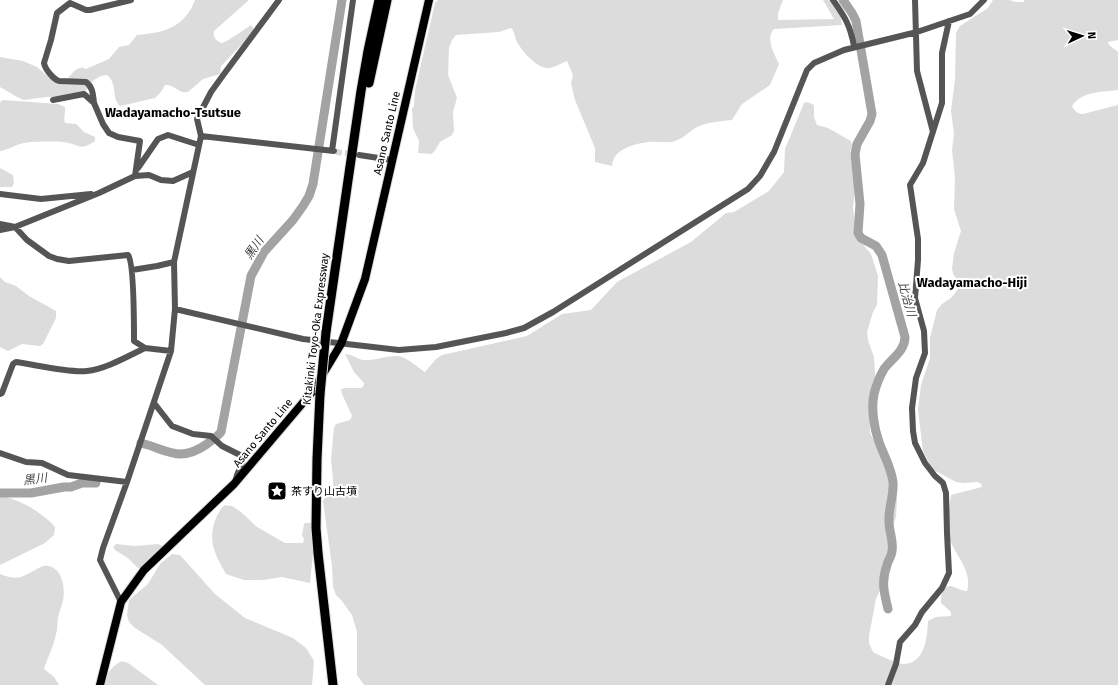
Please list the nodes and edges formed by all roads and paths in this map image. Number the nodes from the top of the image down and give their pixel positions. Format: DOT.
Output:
graph roads {
  1 [pos="131,0"];
  2 [pos="279,0"];
  3 [pos="353,0"];
  4 [pos="379,0"];
  5 [pos="387,0"];
  6 [pos="429,0"];
  7 [pos="833,0"];
  8 [pos="915,0"];
  9 [pos="984,0"];
  10 [pos="949,21"];
  11 [pos="917,32"];
  12 [pos="854,46"];
  13 [pos="53,100"];
  14 [pos="94,103"];
  15 [pos="933,132"];
  16 [pos="201,136"];
  17 [pos="199,145"];
  18 [pos="359,155"];
  19 [pos="392,160"];
  20 [pos="137,169"];
  21 [pos="193,172"];
  22 [pos="135,176"];
  23 [pos="349,181"];
  24 [pos="99,193"];
  25 [pos="0,194"];
  26 [pos="0,224"];
  27 [pos="15,227"];
  28 [pos="0,230"];
  29 [pos="174,262"];
  30 [pos="132,270"];
  31 [pos="175,309"];
  32 [pos="341,344"];
  33 [pos="145,348"];
  34 [pos="171,351"];
  35 [pos="0,394"];
  36 [pos="154,403"];
  37 [pos="0,453"];
  38 [pos="317,481"];
  39 [pos="127,482"];
  40 [pos="234,484"];
  41 [pos="121,602"];
  42 [pos="100,685"];
  43 [pos="333,685"];
  44 [pos="337,685"];
  45 [pos="888,685"];
  1 -- 14 [label="street"];
  2 -- 16 [label="street"];
  3 -- 16 [label="street"];
  4 -- 23 [label="highway, Kitakinki Toyo-Oka Expressway"];
  5 -- 23 [label="highway, Kitakinki Toyo-Oka Expressway"];
  6 -- 19 [label="main road, Asano Santo Line"];
  7 -- 12 [label="street"];
  8 -- 11 [label="street"];
  9 -- 10 [label="street"];
  10 -- 11 [label="street"];
  10 -- 15 [label="street"];
  11 -- 12 [label="street"];
  11 -- 15 [label="street"];
  12 -- 32 [label="street"];
  13 -- 14 [label="street"];
  14 -- 20 [label="street"];
  15 -- 45 [label="street"];
  16 -- 17 [label="street"];
  17 -- 20 [label="street"];
  17 -- 21 [label="street"];
  18 -- 19 [label="street"];
  19 -- 32 [label="main road, Asano Santo Line"];
  20 -- 22 [label="street"];
  21 -- 22 [label="street"];
  21 -- 29 [label="street"];
  22 -- 24 [label="street"];
  23 -- 38 [label="highway, Kitakinki Toyo-Oka Expressway, bridge"];
  24 -- 25 [label="street"];
  24 -- 27 [label="street"];
  26 -- 27 [label="street"];
  27 -- 28 [label="street"];
  27 -- 30 [label="street"];
  29 -- 30 [label="street"];
  29 -- 31 [label="street"];
  30 -- 33 [label="street"];
  31 -- 32 [label="street"];
  31 -- 34 [label="street"];
  32 -- 40 [label="main road, Asano Santo Line"];
  33 -- 34 [label="street"];
  33 -- 35 [label="street"];
  34 -- 36 [label="street"];
  36 -- 39 [label="street"];
  36 -- 40 [label="street"];
  37 -- 39 [label="street"];
  38 -- 43 [label="highway, Kitakinki Toyo-Oka Expressway"];
  38 -- 44 [label="highway, Kitakinki Toyo-Oka Expressway"];
  39 -- 41 [label="street"];
  40 -- 41 [label="main road, Asano Santo Line"];
  41 -- 42 [label="main road, Asano Santo Line"];
}
